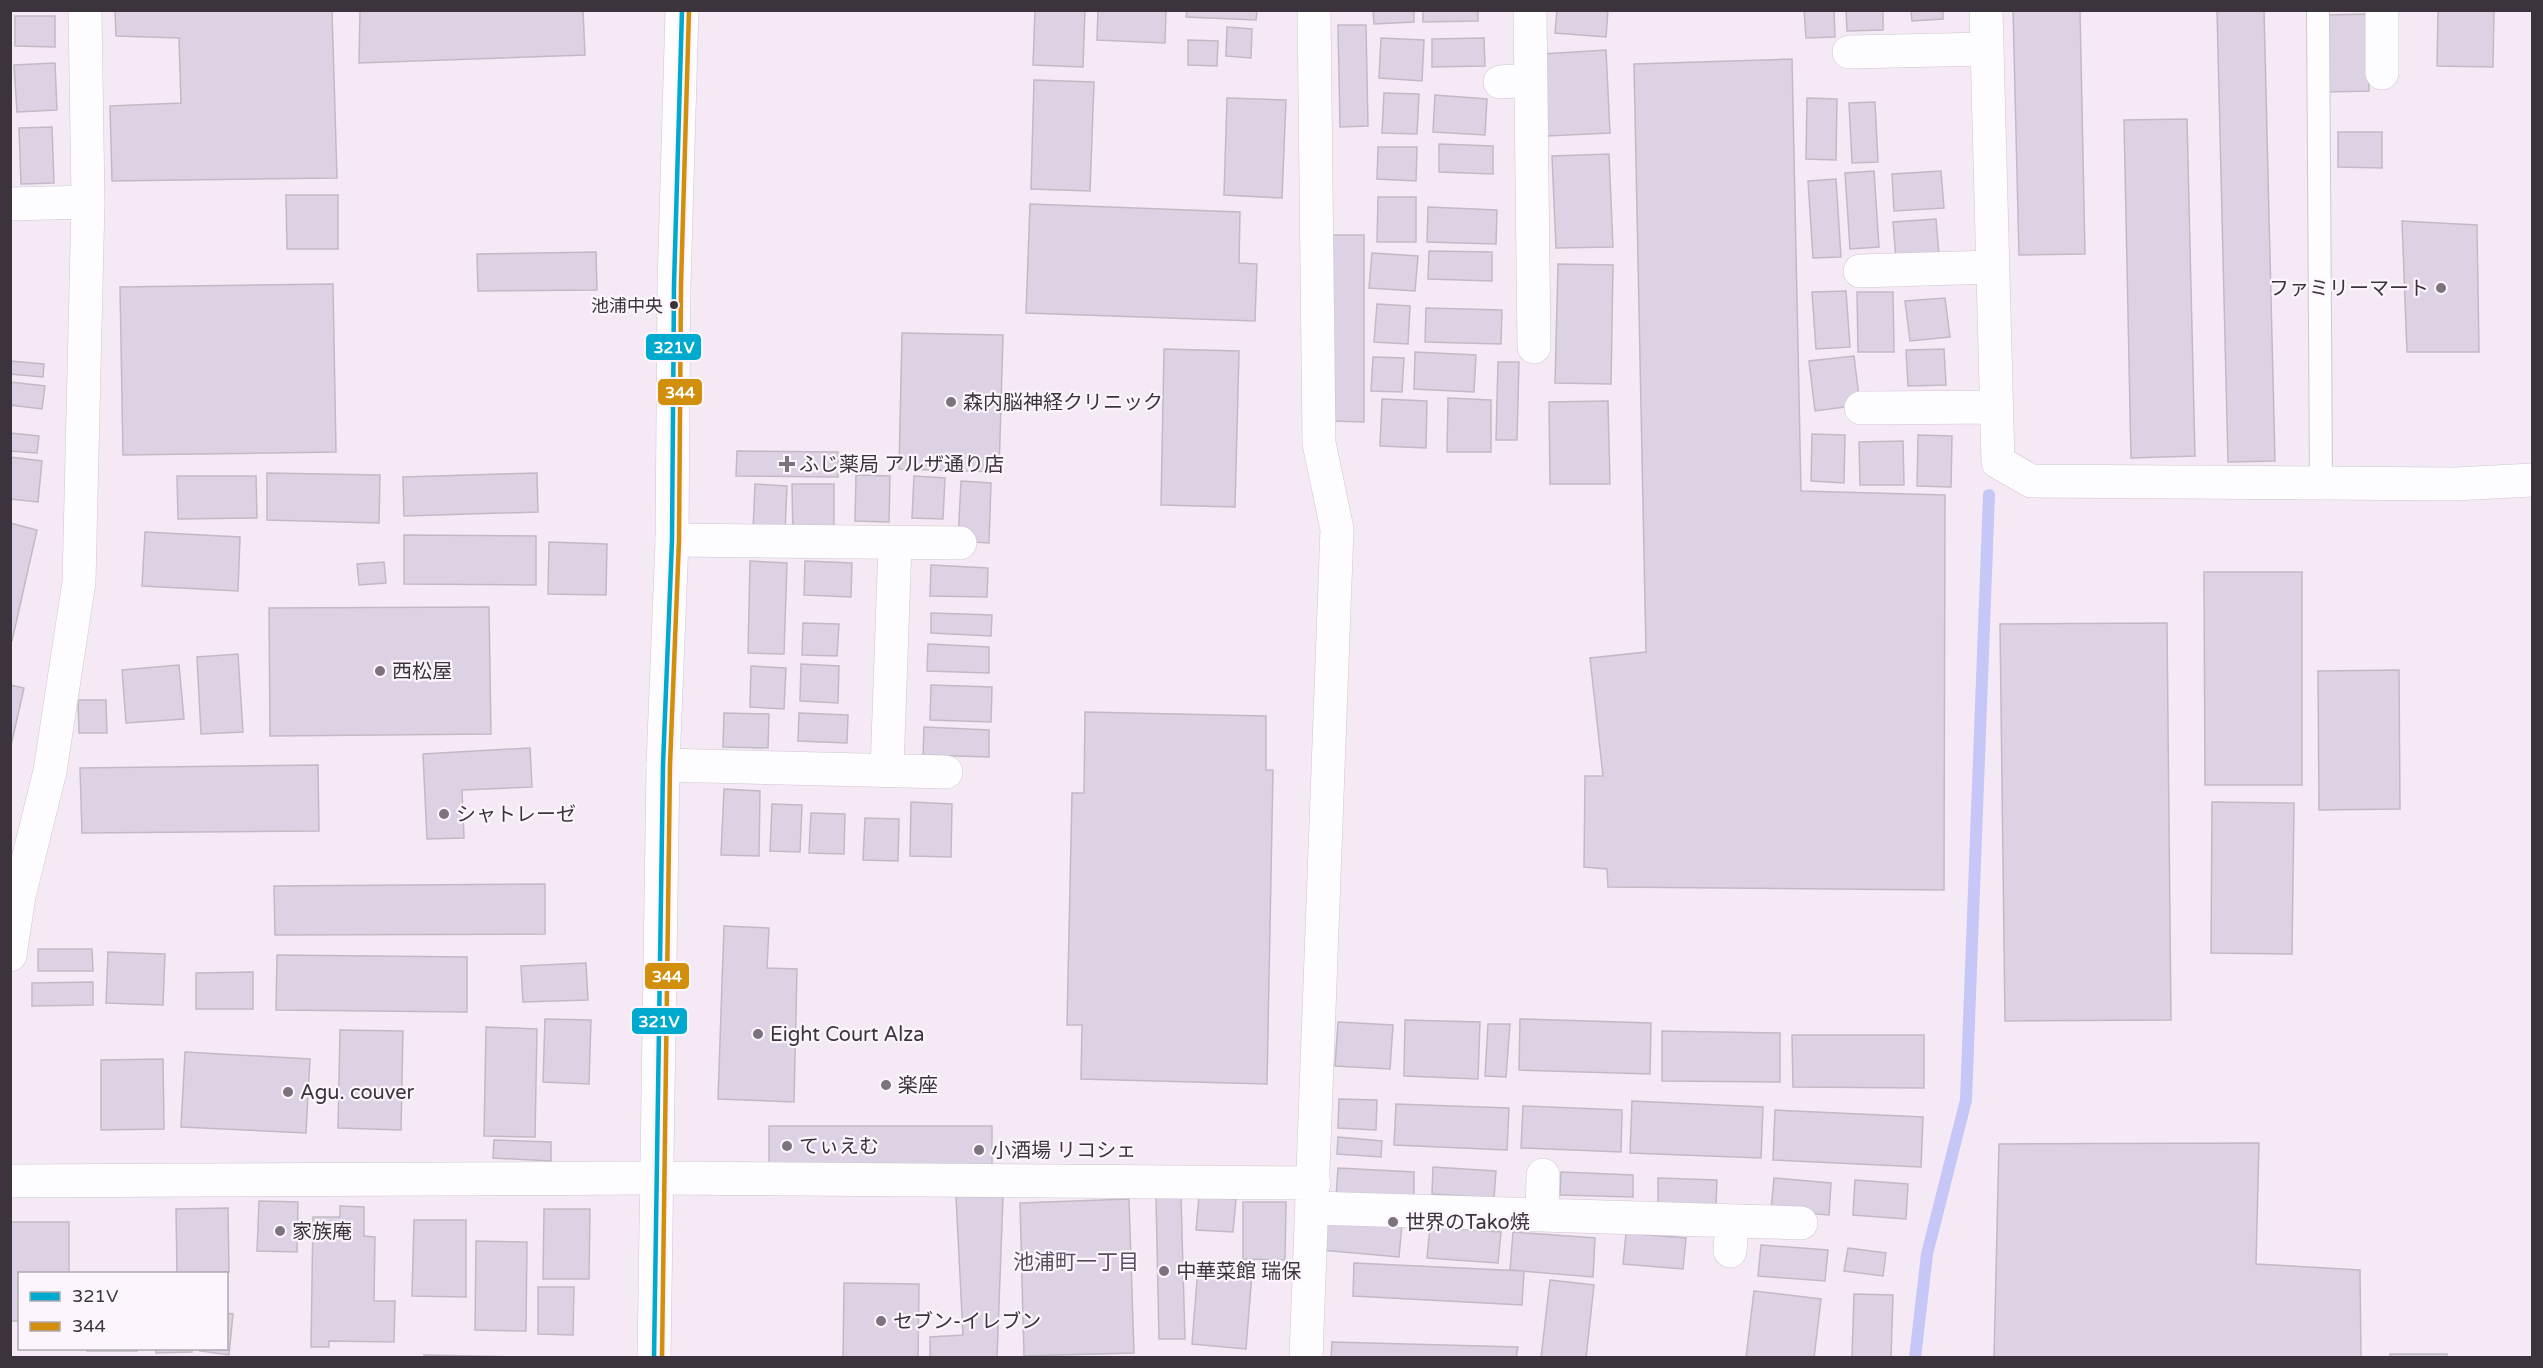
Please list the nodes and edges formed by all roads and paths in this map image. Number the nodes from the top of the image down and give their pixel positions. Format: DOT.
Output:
graph roads {
  1 [pos="85,10"];
  2 [pos="682,10"];
  3 [pos="1314,10"];
  4 [pos="1530,10"];
  5 [pos="1986,10"];
  6 [pos="2318,10"];
  7 [pos="2382,10"];
  8 [pos="1987,49"];
  9 [pos="1849,52"];
  10 [pos="2382,73"];
  11 [pos="88,202"];
  12 [pos="10,204"];
  13 [pos="1992,267"];
  14 [pos="1860,271"];
  15 [pos="1534,347"];
  16 [pos="1996,407"];
  17 [pos="1862,408"];
  18 [pos="2532,480"];
  19 [pos="2321,482"];
  20 [pos="672,540"];
  21 [pos="960,543"];
  22 [pos="896,544"];
  23 [pos="663,765"];
  24 [pos="887,770"];
  25 [pos="946,772"];
  26 [pos="10,955"];
  27 [pos="1543,1175"];
  28 [pos="656,1178"];
  29 [pos="10,1181"];
  30 [pos="1314,1196"];
  31 [pos="1542,1215"];
  32 [pos="1801,1223"];
  33 [pos="654,1358"];
  34 [pos="1306,1358"];
  1 -- 11 [label="street"];
  2 -- 20 [label="street"];
  3 -- 30 [label="street"];
  4 -- 15 [label="street"];
  5 -- 8 [label="street"];
  6 -- 19 [label="lane"];
  7 -- 10 [label="street"];
  8 -- 9 [label="street"];
  8 -- 13 [label="street"];
  11 -- 12 [label="street"];
  11 -- 26 [label="street"];
  13 -- 14 [label="street"];
  13 -- 16 [label="street"];
  16 -- 17 [label="street"];
  16 -- 19 [label="street"];
  18 -- 19 [label="street"];
  20 -- 22 [label="street"];
  20 -- 23 [label="street"];
  21 -- 22 [label="street"];
  22 -- 24 [label="street"];
  23 -- 24 [label="street"];
  23 -- 28 [label="street"];
  24 -- 25 [label="street"];
  27 -- 31 [label="street"];
  28 -- 29 [label="street"];
  28 -- 30 [label="street"];
  28 -- 33 [label="street"];
  30 -- 31 [label="street"];
  30 -- 34 [label="street"];
  31 -- 32 [label="street"];
}
